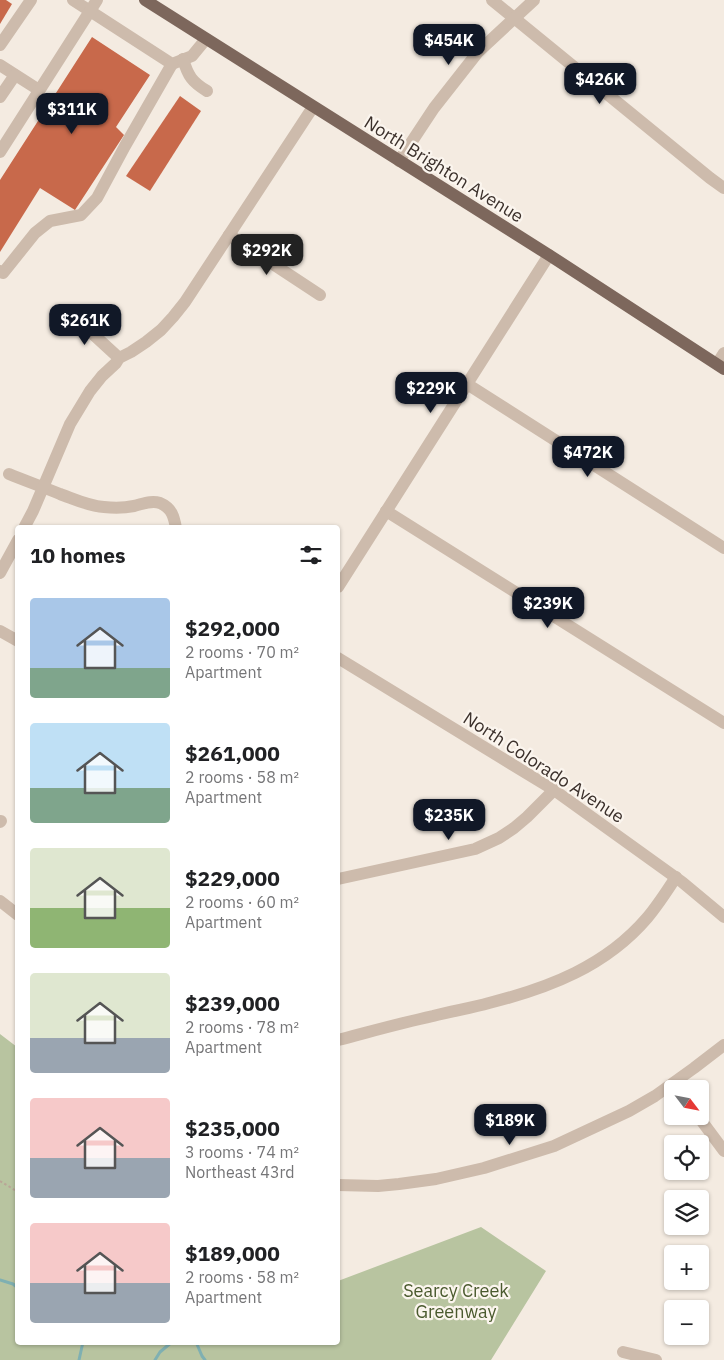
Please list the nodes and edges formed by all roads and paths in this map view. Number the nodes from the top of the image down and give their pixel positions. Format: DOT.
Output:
graph roads {
  1 [pos="31,0"];
  2 [pos="73,0"];
  3 [pos="145,0"];
  4 [pos="492,0"];
  5 [pos="534,0"];
  6 [pos="93,5"];
  7 [pos="516,18"];
  8 [pos="206,39"];
  9 [pos="0,45"];
  10 [pos="177,61"];
  11 [pos="0,65"];
  12 [pos="15,75"];
  13 [pos="39,90"];
  14 [pos="207,92"];
  15 [pos="0,97"];
  16 [pos="313,107"];
  17 [pos="0,152"];
  18 [pos="399,161"];
  19 [pos="724,188"];
  20 [pos="229,235"];
  21 [pos="549,255"];
  22 [pos="0,271"];
  23 [pos="320,295"];
  24 [pos="70,313"];
  25 [pos="724,352"];
  26 [pos="119,358"];
  27 [pos="720,367"];
  28 [pos="467,384"];
  29 [pos="9,474"];
  30 [pos="43,487"];
  31 [pos="386,511"];
  32 [pos="26,525"];
  33 [pos="176,525"];
  34 [pos="15,546"];
  35 [pos="724,548"];
  36 [pos="0,573"];
  37 [pos="340,584"];
  38 [pos="0,632"];
  39 [pos="15,640"];
  40 [pos="340,659"];
  41 [pos="724,723"];
  42 [pos="554,790"];
  43 [pos="676,877"];
  44 [pos="340,879"];
  45 [pos="0,901"];
  46 [pos="15,913"];
  47 [pos="724,916"];
  48 [pos="340,1040"];
  49 [pos="724,1045"];
  50 [pos="684,1080"];
  51 [pos="664,1092"];
  52 [pos="705,1125"];
  53 [pos="724,1150"];
  54 [pos="0,1181"];
  55 [pos="340,1185"];
  56 [pos="15,1190"];
  57 [pos="623,1352"];
  58 [pos="656,1360"];
  1 -- 9 [label="street"];
  2 -- 6 [label="street"];
  3 -- 8 [label="main road, North Brighton Avenue"];
  4 -- 7 [label="street"];
  5 -- 7 [label="street"];
  6 -- 10 [label="street"];
  6 -- 13 [label="street"];
  7 -- 18 [label="street"];
  7 -- 19 [label="street"];
  8 -- 10 [label="street"];
  8 -- 16 [label="main road, North Brighton Avenue"];
  10 -- 14 [label="street"];
  10 -- 22 [label="street"];
  11 -- 12 [label="street"];
  12 -- 13 [label="street"];
  12 -- 15 [label="street"];
  13 -- 17 [label="street"];
  16 -- 18 [label="main road, North Brighton Avenue"];
  16 -- 20 [label="street"];
  18 -- 21 [label="main road, North Brighton Avenue"];
  20 -- 23 [label="street"];
  20 -- 26 [label="street"];
  21 -- 27 [label="main road, North Brighton Avenue"];
  21 -- 28 [label="street"];
  24 -- 26 [label="street"];
  25 -- 27 [label="street"];
  26 -- 30 [label="street"];
  28 -- 31 [label="street"];
  28 -- 35 [label="street"];
  29 -- 30 [label="street"];
  30 -- 32 [label="street"];
  30 -- 33 [label="street"];
  31 -- 37 [label="street"];
  31 -- 41 [label="street"];
  34 -- 36 [label="street"];
  38 -- 39 [label="street"];
  40 -- 42 [label="street, North Colorado Avenue"];
  42 -- 43 [label="street, North Colorado Avenue"];
  42 -- 44 [label="street"];
  43 -- 47 [label="street, North Colorado Avenue"];
  43 -- 48 [label="street"];
  45 -- 46 [label="street"];
  49 -- 50 [label="street"];
  51 -- 55 [label="street"];
  52 -- 53 [label="street"];
  54 -- 56 [label="path"];
  57 -- 58 [label="street"];
}
